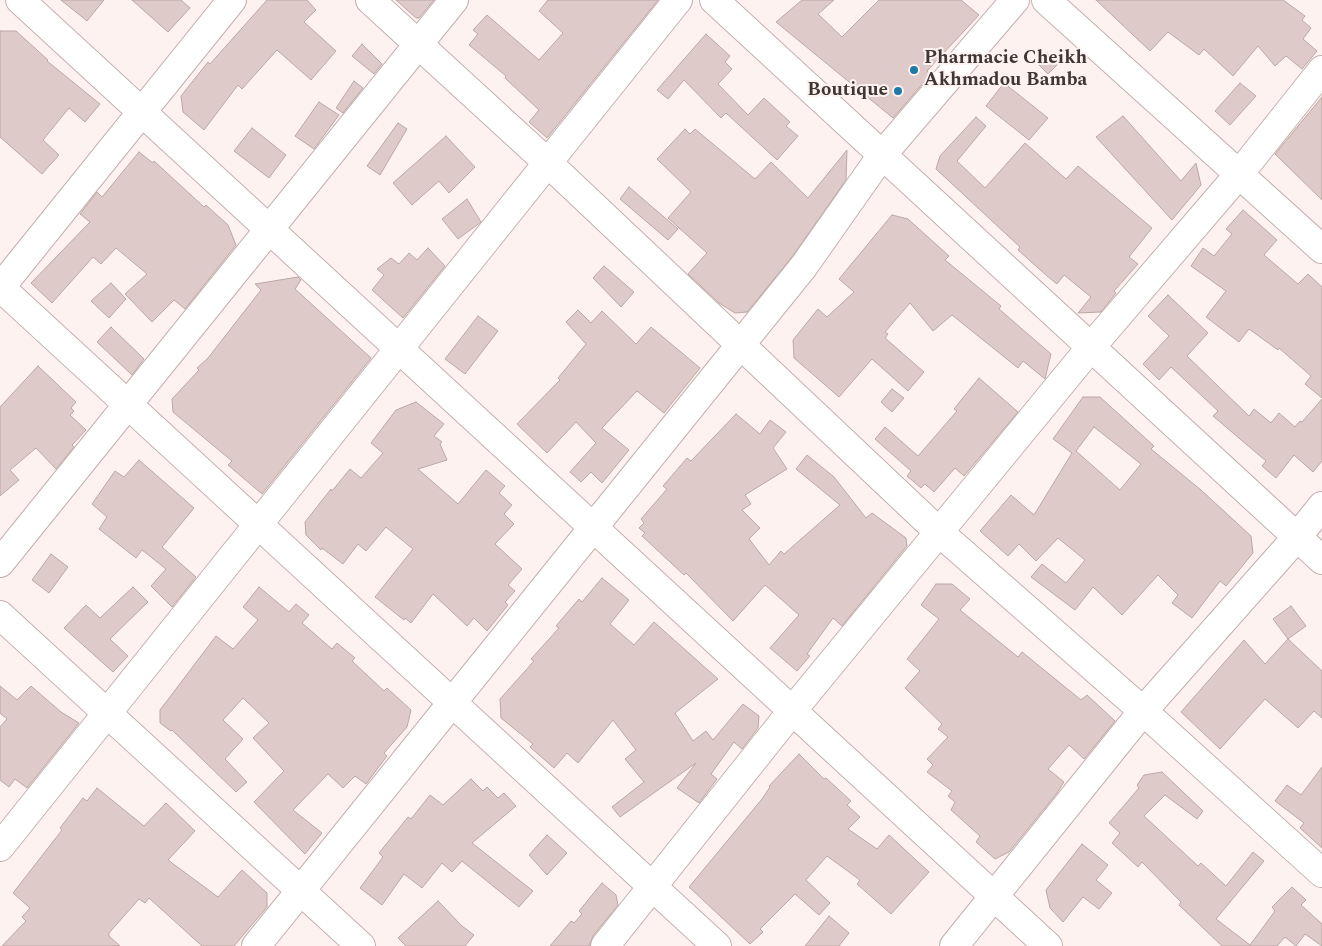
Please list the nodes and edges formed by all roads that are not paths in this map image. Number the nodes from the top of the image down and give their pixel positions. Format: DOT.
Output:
graph roads {
  1 [pos="20,0"];
  2 [pos="232,0"];
  3 [pos="370,0"];
  4 [pos="454,0"];
  5 [pos="678,0"];
  6 [pos="714,0"];
  7 [pos="1015,0"];
  8 [pos="1046,0"];
  9 [pos="418,44"];
  10 [pos="1322,70"];
  11 [pos="142,112"];
  12 [pos="882,155"];
  13 [pos="548,163"];
  14 [pos="1240,173"];
  15 [pos="269,230"];
  16 [pos="1322,249"];
  17 [pos="0,287"];
  18 [pos="739,344"];
  19 [pos="1091,347"];
  20 [pos="398,350"];
  21 [pos="128,405"];
  22 [pos="1322,506"];
  23 [pos="258,525"];
  24 [pos="592,527"];
  25 [pos="940,533"];
  26 [pos="1297,537"];
  27 [pos="1322,560"];
  28 [pos="0,563"];
  29 [pos="0,615"];
  30 [pos="451,702"];
  31 [pos="792,711"];
  32 [pos="1143,711"];
  33 [pos="107,714"];
  34 [pos="0,847"];
  35 [pos="1322,873"];
  36 [pos="651,886"];
  37 [pos="301,891"];
  38 [pos="995,898"];
  39 [pos="256,946"];
  40 [pos="361,946"];
  41 [pos="604,946"];
  42 [pos="717,946"];
  43 [pos="954,946"];
  44 [pos="1048,946"];
  1 -- 11 [label="street"];
  2 -- 11 [label="street"];
  3 -- 9 [label="street"];
  4 -- 9 [label="street"];
  5 -- 13 [label="street"];
  6 -- 12 [label="street"];
  7 -- 12 [label="street"];
  8 -- 14 [label="street"];
  9 -- 13 [label="street"];
  9 -- 15 [label="street"];
  10 -- 14 [label="street"];
  11 -- 15 [label="street"];
  11 -- 17 [label="street"];
  12 -- 18 [label="street"];
  12 -- 19 [label="street"];
  13 -- 18 [label="street"];
  13 -- 20 [label="street"];
  14 -- 16 [label="street"];
  14 -- 19 [label="street"];
  15 -- 20 [label="street"];
  15 -- 21 [label="street"];
  17 -- 21 [label="street"];
  18 -- 24 [label="street"];
  18 -- 25 [label="street"];
  19 -- 25 [label="street"];
  19 -- 26 [label="street"];
  20 -- 23 [label="street"];
  20 -- 24 [label="street"];
  21 -- 23 [label="street"];
  21 -- 28 [label="street"];
  22 -- 26 [label="street"];
  23 -- 30 [label="street"];
  23 -- 33 [label="street"];
  24 -- 30 [label="street"];
  24 -- 31 [label="street"];
  25 -- 31 [label="street"];
  25 -- 32 [label="street"];
  26 -- 27 [label="street"];
  26 -- 32 [label="street"];
  29 -- 33 [label="street"];
  30 -- 36 [label="street"];
  30 -- 37 [label="street"];
  31 -- 36 [label="street"];
  31 -- 38 [label="street"];
  32 -- 35 [label="street"];
  32 -- 38 [label="street"];
  33 -- 34 [label="street"];
  33 -- 37 [label="street"];
  36 -- 41 [label="street"];
  36 -- 42 [label="street"];
  37 -- 39 [label="street"];
  37 -- 40 [label="street"];
  38 -- 43 [label="street"];
  38 -- 44 [label="street"];
}
